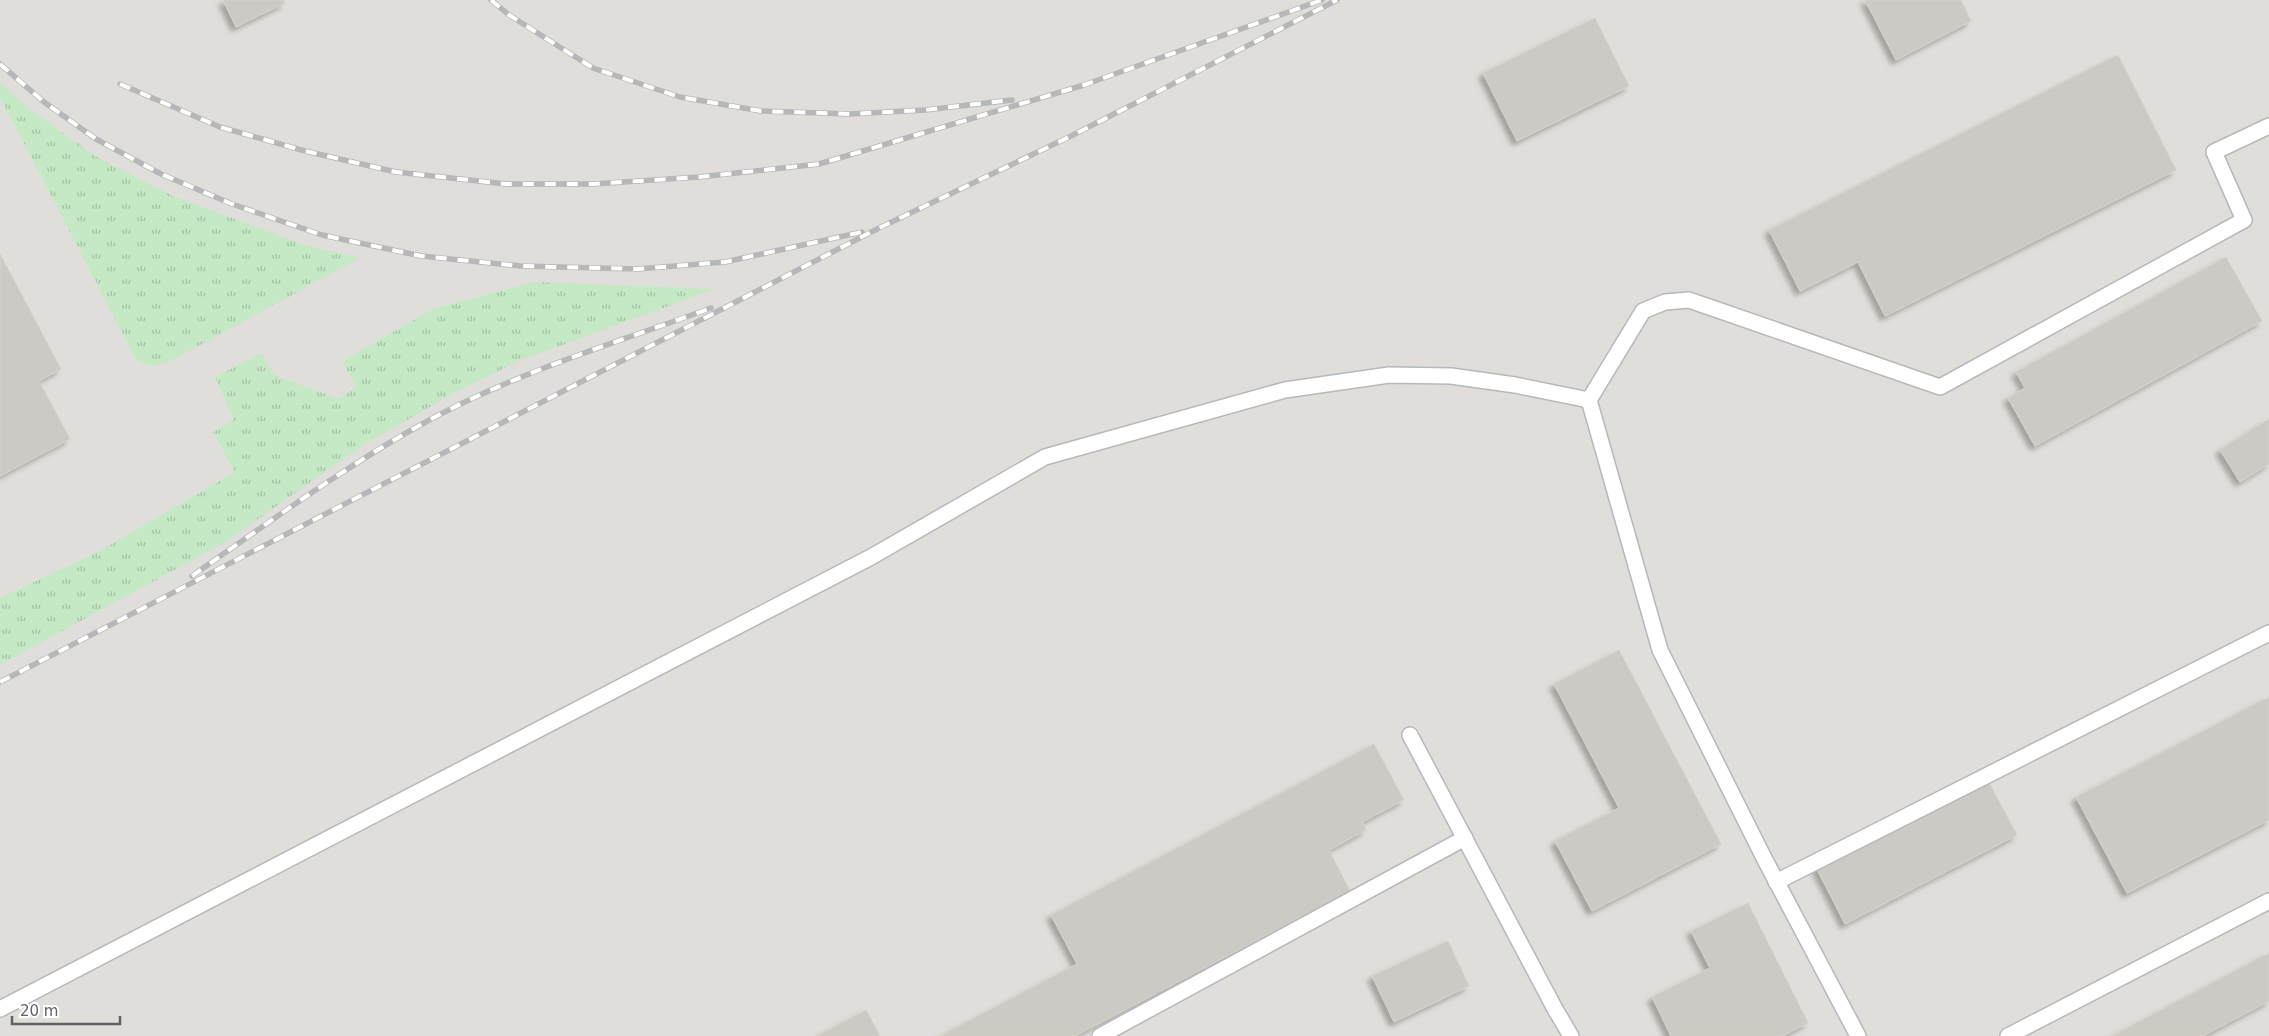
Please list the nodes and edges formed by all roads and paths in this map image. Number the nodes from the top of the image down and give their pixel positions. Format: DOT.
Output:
graph roads {
  1 [pos="2269,126"];
  2 [pos="1589,400"];
  3 [pos="2269,632"];
  4 [pos="1410,735"];
  5 [pos="1465,838"];
  6 [pos="1776,882"];
  7 [pos="2269,901"];
  8 [pos="0,1009"];
  9 [pos="1100,1036"];
  10 [pos="1571,1036"];
  11 [pos="1858,1036"];
  12 [pos="2008,1036"];
  1 -- 2 [label="lane"];
  2 -- 6 [label="lane"];
  2 -- 8 [label="lane"];
  3 -- 6 [label="lane"];
  4 -- 5 [label="lane"];
  5 -- 9 [label="lane"];
  5 -- 10 [label="lane"];
  6 -- 11 [label="lane"];
  7 -- 12 [label="lane"];
}
